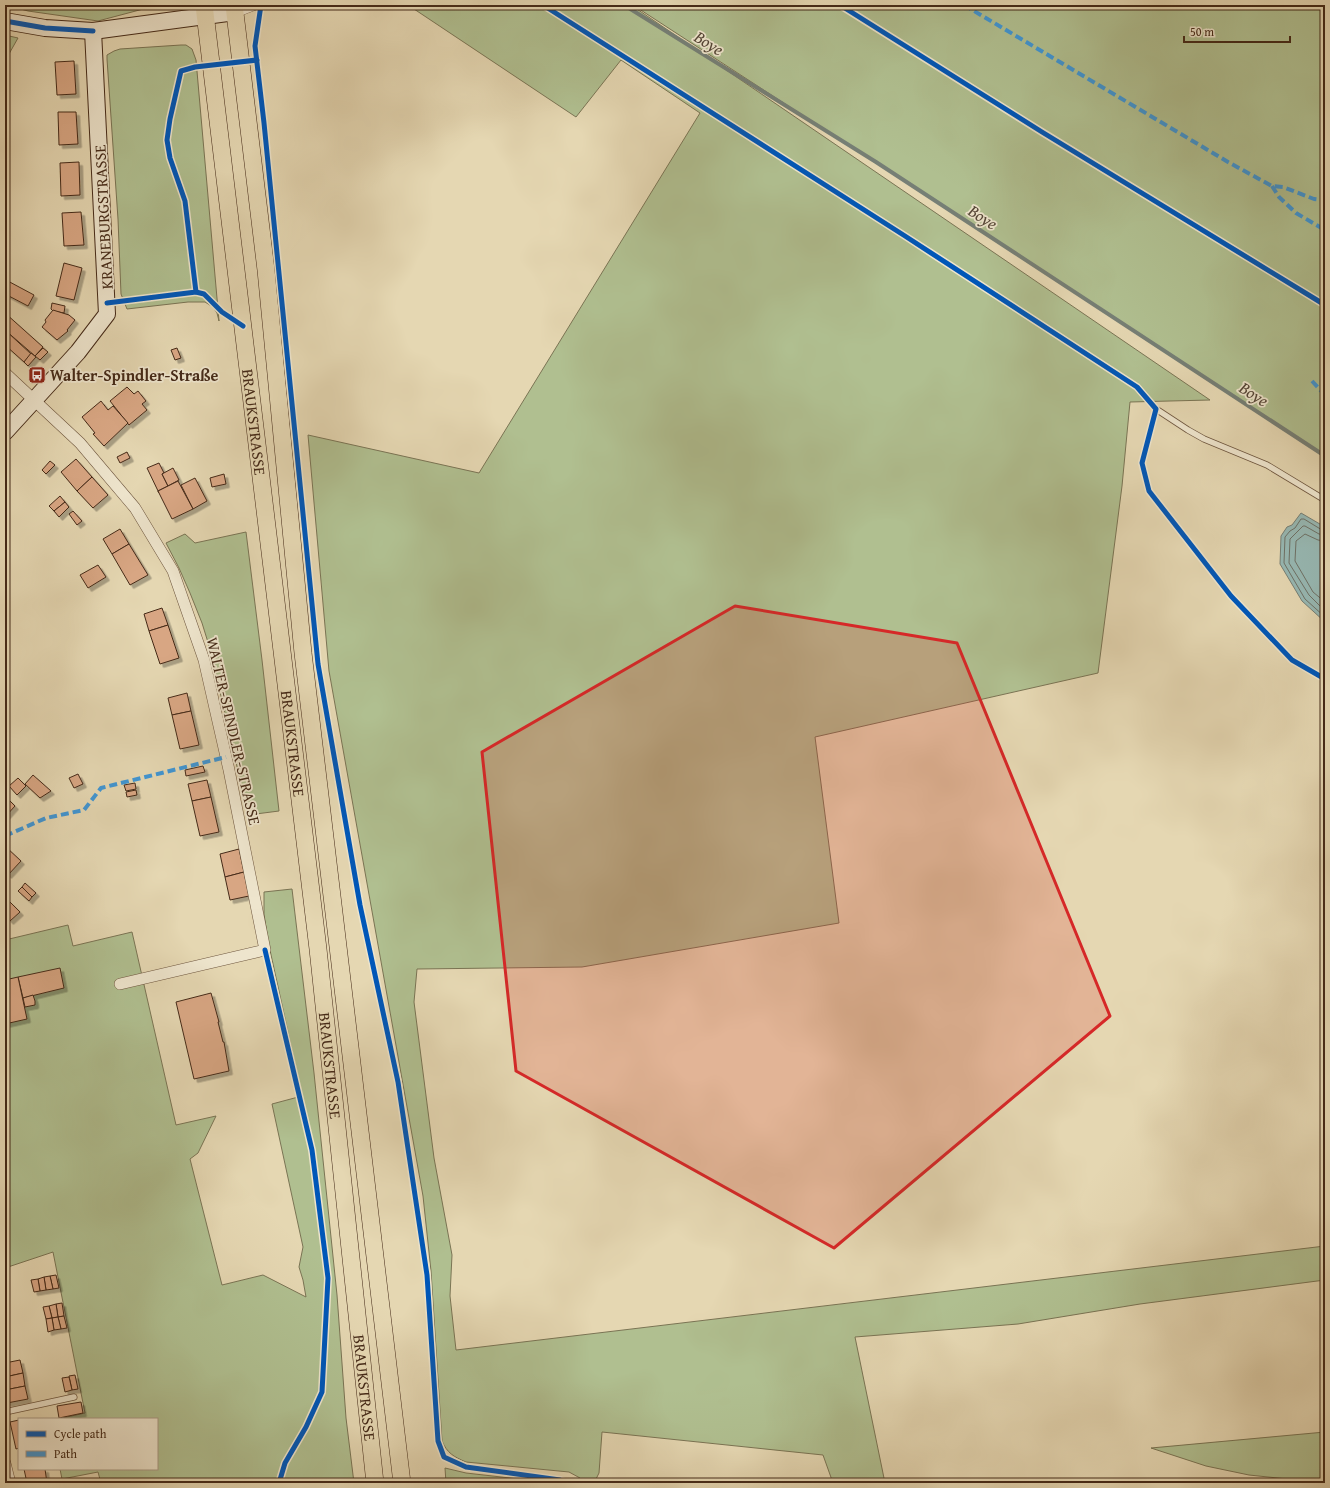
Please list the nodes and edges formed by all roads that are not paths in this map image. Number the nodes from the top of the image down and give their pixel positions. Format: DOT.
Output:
graph roads {
  1 [pos="253,5"];
  2 [pos="235,9"];
  3 [pos="205,11"];
  4 [pos="5,21"];
  5 [pos="93,31"];
  6 [pos="5,373"];
  7 [pos="34,399"];
  8 [pos="1156,409"];
  9 [pos="5,432"];
  10 [pos="1325,500"];
  11 [pos="120,984"];
  12 [pos="74,1397"];
  13 [pos="5,1412"];
  14 [pos="5,1463"];
  15 [pos="10,1483"];
  16 [pos="375,1483"];
  17 [pos="402,1483"];
  1 -- 2 [label="street"];
  2 -- 3 [label="street"];
  2 -- 17 [label="main road, BRAUKSTRASSE"];
  3 -- 5 [label="street"];
  3 -- 16 [label="main road, BRAUKSTRASSE"];
  4 -- 5 [label="street"];
  5 -- 7 [label="street, KRANEBURGSTRASSE"];
  6 -- 7 [label="street"];
  7 -- 9 [label="street, KRANEBURGSTRASSE"];
  7 -- 11 [label="street, WALTER-SPINDLER-STRASSE"];
  8 -- 10 [label="lane"];
  12 -- 13 [label="lane"];
  14 -- 15 [label="street"];
}
